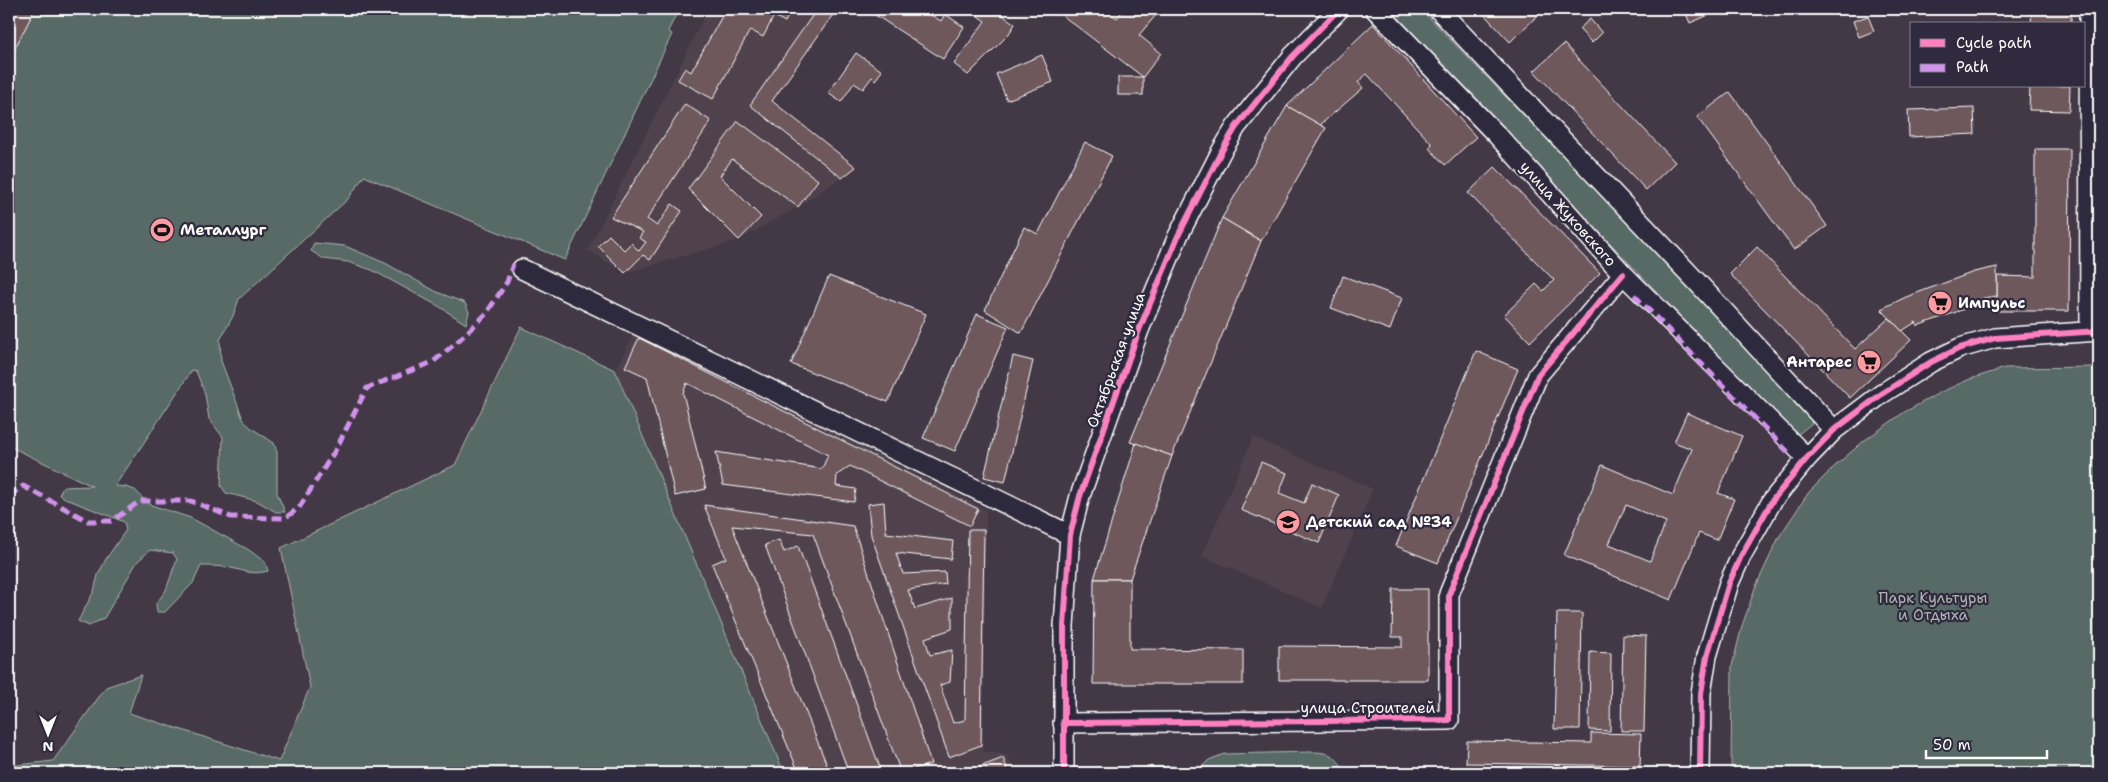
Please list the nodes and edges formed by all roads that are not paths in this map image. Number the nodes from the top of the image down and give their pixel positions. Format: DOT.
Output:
graph roads {
  1 [pos="1339,9"];
  2 [pos="1375,9"];
  3 [pos="1438,9"];
  4 [pos="2089,9"];
  5 [pos="2094,30"];
  6 [pos="522,269"];
  7 [pos="1623,274"];
  8 [pos="2094,330"];
  9 [pos="1834,430"];
  10 [pos="1807,458"];
  11 [pos="1070,535"];
  12 [pos="1063,723"];
  13 [pos="1064,773"];
  14 [pos="1700,773"];
  1 -- 11 [label="street, Октябрьская улица"];
  2 -- 7 [label="street, улица Жуковского"];
  3 -- 9 [label="street"];
  4 -- 5 [label="street"];
  5 -- 8 [label="street"];
  6 -- 11 [label="street"];
  7 -- 10 [label="street, улица Жуковского"];
  7 -- 12 [label="street, улица Строителей"];
  8 -- 9 [label="street"];
  9 -- 10 [label="street"];
  10 -- 14 [label="street"];
  11 -- 12 [label="street, Октябрьская улица"];
  12 -- 13 [label="street, Октябрьская улица"];
}
